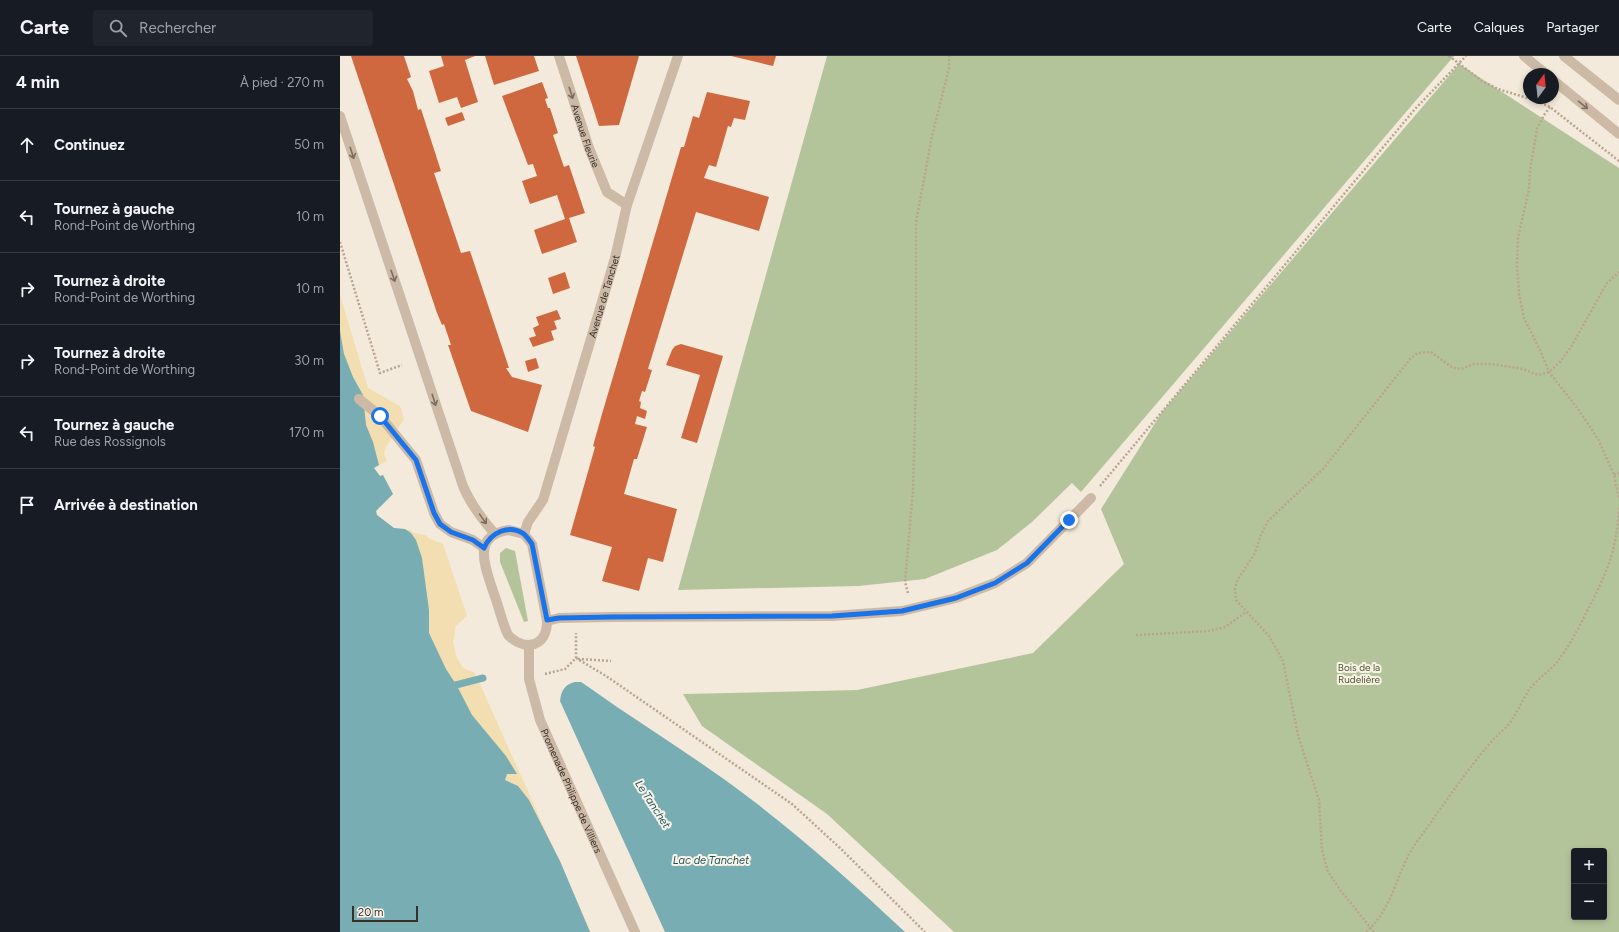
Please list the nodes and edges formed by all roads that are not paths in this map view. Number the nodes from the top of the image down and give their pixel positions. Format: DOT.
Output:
graph roads {
  1 [pos="559,56"];
  2 [pos="678,56"];
  3 [pos="1524,56"];
  4 [pos="1564,56"];
  5 [pos="1539,68"];
  6 [pos="1559,85"];
  7 [pos="1619,100"];
  8 [pos="340,116"];
  9 [pos="1619,134"];
  10 [pos="627,205"];
  11 [pos="359,399"];
  12 [pos="1091,498"];
  13 [pos="494,534"];
  14 [pos="524,534"];
  15 [pos="484,548"];
  16 [pos="547,620"];
  17 [pos="529,645"];
  18 [pos="634,932"];
  1 -- 10 [label="street, Avenue Fleurie, one-way"];
  2 -- 10 [label="street, Avenue de Tanchet"];
  3 -- 5 [label="street"];
  4 -- 7 [label="street"];
  6 -- 9 [label="street, one-way"];
  8 -- 13 [label="street, one-way"];
  10 -- 14 [label="street, Avenue de Tanchet"];
  11 -- 15 [label="street"];
  12 -- 16 [label="street"];
  13 -- 14 [label="street"];
  13 -- 15 [label="street"];
  14 -- 16 [label="street"];
  15 -- 17 [label="street"];
  16 -- 17 [label="street"];
  17 -- 18 [label="street, Promenade Philippe de Villiers"];
}
